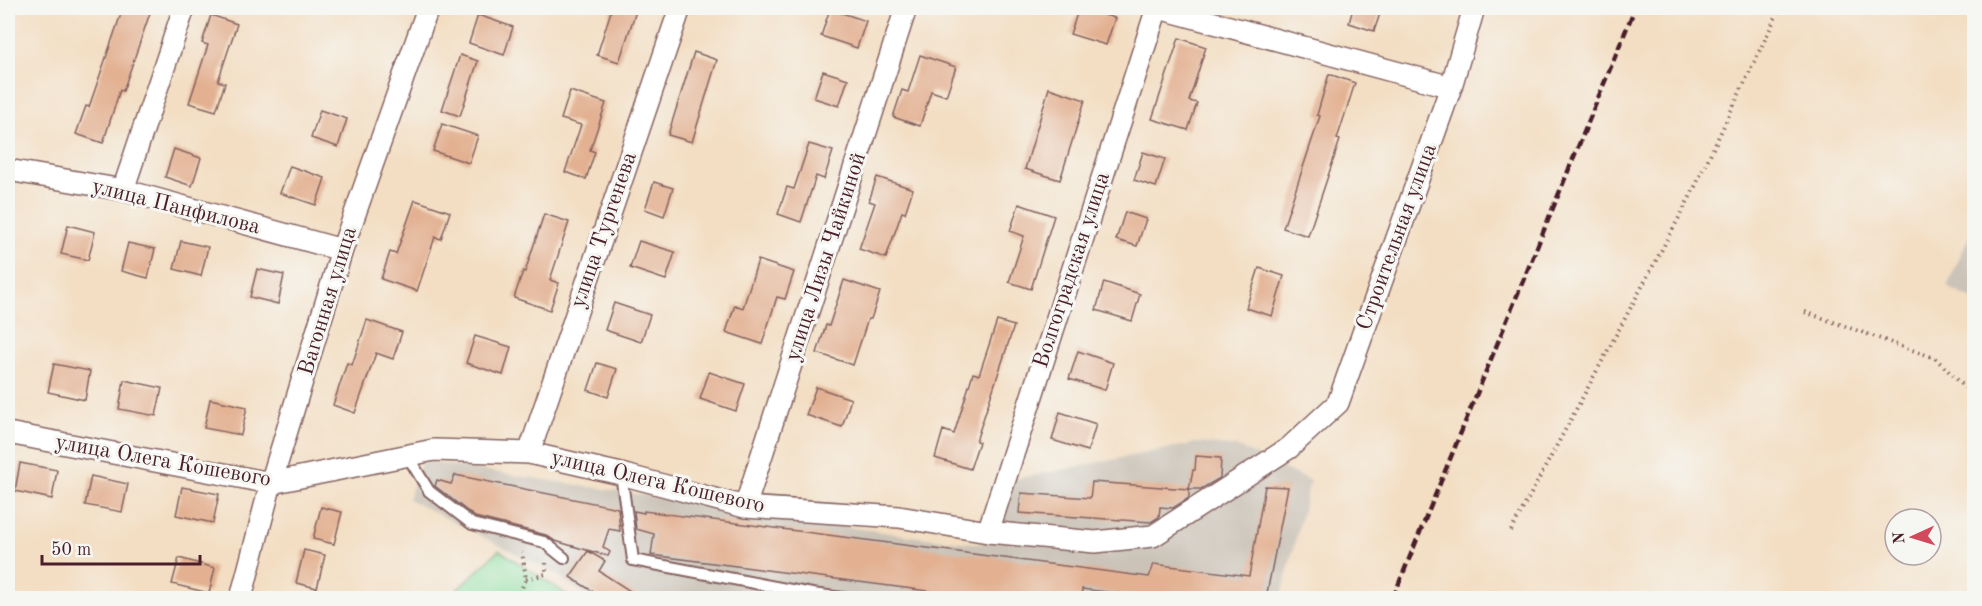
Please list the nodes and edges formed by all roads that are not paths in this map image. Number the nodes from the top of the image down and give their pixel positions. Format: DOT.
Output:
graph roads {
  1 [pos="184,8"];
  2 [pos="428,8"];
  3 [pos="680,8"];
  4 [pos="906,8"];
  5 [pos="1158,8"];
  6 [pos="1474,8"];
  7 [pos="1451,87"];
  8 [pos="8,170"];
  9 [pos="123,190"];
  10 [pos="342,250"];
  11 [pos="8,433"];
  12 [pos="1289,448"];
  13 [pos="529,453"];
  14 [pos="407,454"];
  15 [pos="621,474"];
  16 [pos="271,483"];
  17 [pos="745,507"];
  18 [pos="988,532"];
  19 [pos="564,558"];
  20 [pos="812,596"];
  21 [pos="241,598"];
  22 [pos="843,598"];
  1 -- 9 [label="street"];
  2 -- 10 [label="street, Вагонная улица"];
  3 -- 13 [label="street, улица Тургенева"];
  4 -- 17 [label="street, улица Лизы Чайкиной"];
  5 -- 7 [label="street"];
  5 -- 18 [label="street, Волгоградская улица"];
  6 -- 7 [label="street, Строительная улица"];
  7 -- 12 [label="street, Строительная улица"];
  8 -- 9 [label="street, улица Панфилова"];
  9 -- 10 [label="street, улица Панфилова"];
  10 -- 16 [label="street, Вагонная улица"];
  11 -- 16 [label="street, улица Олега Кошевого"];
  12 -- 18 [label="street, улица Олега Кошевого"];
  13 -- 14 [label="street, улица Олега Кошевого"];
  13 -- 15 [label="street, улица Олега Кошевого"];
  14 -- 16 [label="street, улица Олега Кошевого"];
  14 -- 19 [label="lane"];
  15 -- 17 [label="street, улица Олега Кошевого"];
  15 -- 20 [label="lane"];
  16 -- 21 [label="street, Вагонная улица"];
  17 -- 18 [label="street, улица Олега Кошевого"];
  20 -- 22 [label="lane"];
}
